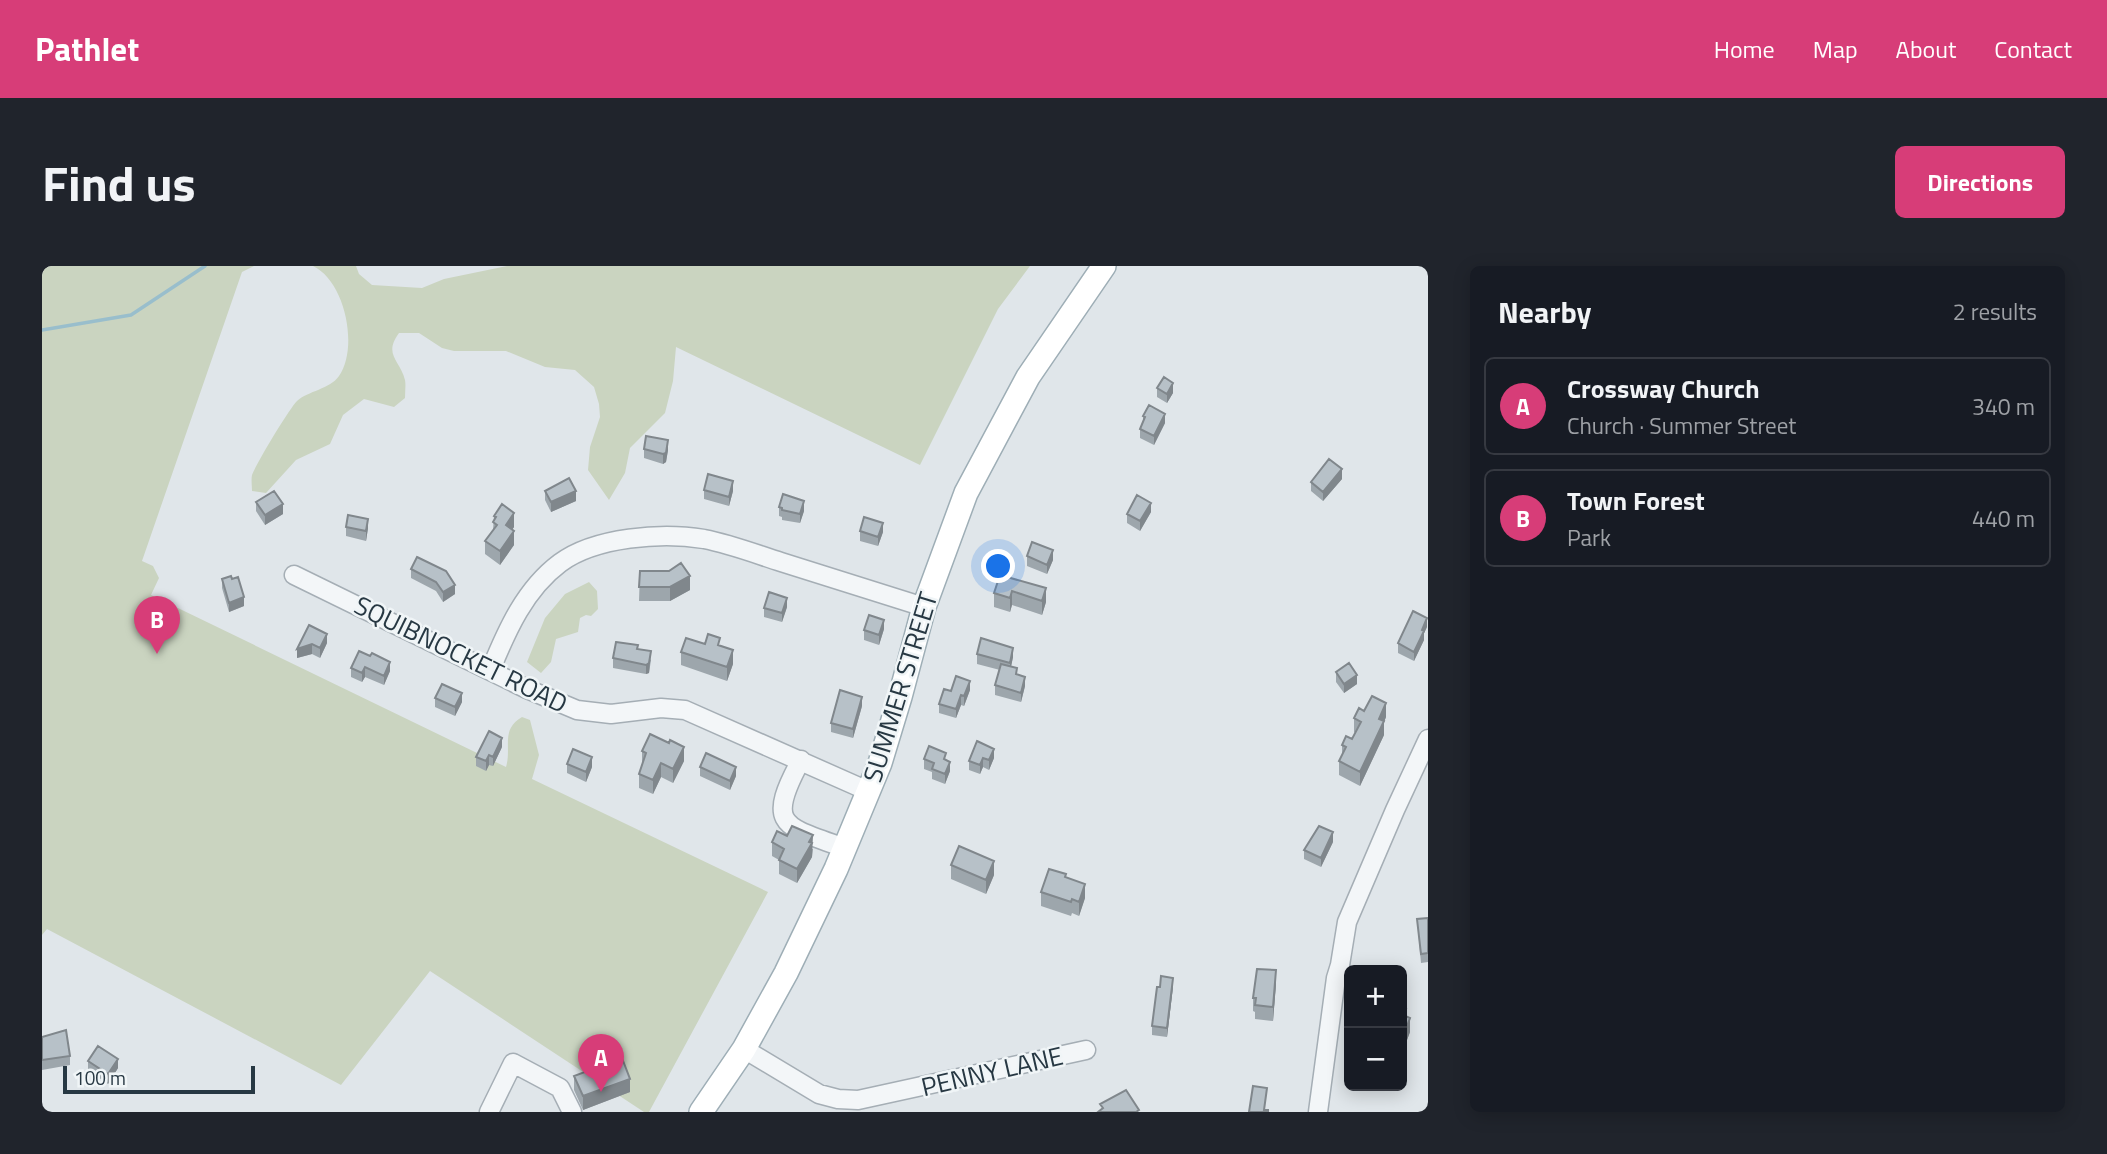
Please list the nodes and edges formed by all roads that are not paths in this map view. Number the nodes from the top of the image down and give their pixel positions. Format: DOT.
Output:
graph roads {
  1 [pos="1104,266"];
  2 [pos="294,575"];
  3 [pos="924,607"];
  4 [pos="491,669"];
  5 [pos="1428,738"];
  6 [pos="801,760"];
  7 [pos="869,791"];
  8 [pos="845,848"];
  9 [pos="744,1049"];
  10 [pos="1086,1050"];
  11 [pos="489,1112"];
  12 [pos="572,1112"];
  13 [pos="701,1112"];
  14 [pos="1318,1112"];
  1 -- 3 [label="main road, SUMMER STREET"];
  2 -- 4 [label="street, SQUIBNOCKET ROAD"];
  3 -- 4 [label="street"];
  3 -- 7 [label="main road, SUMMER STREET"];
  4 -- 6 [label="street, SQUIBNOCKET ROAD"];
  5 -- 14 [label="street"];
  6 -- 7 [label="street, SQUIBNOCKET ROAD"];
  6 -- 8 [label="street"];
  7 -- 8 [label="main road, SUMMER STREET"];
  8 -- 9 [label="main road, SUMMER STREET"];
  9 -- 10 [label="street, PENNY LANE"];
  9 -- 13 [label="main road, SUMMER STREET"];
  11 -- 12 [label="street"];
}
